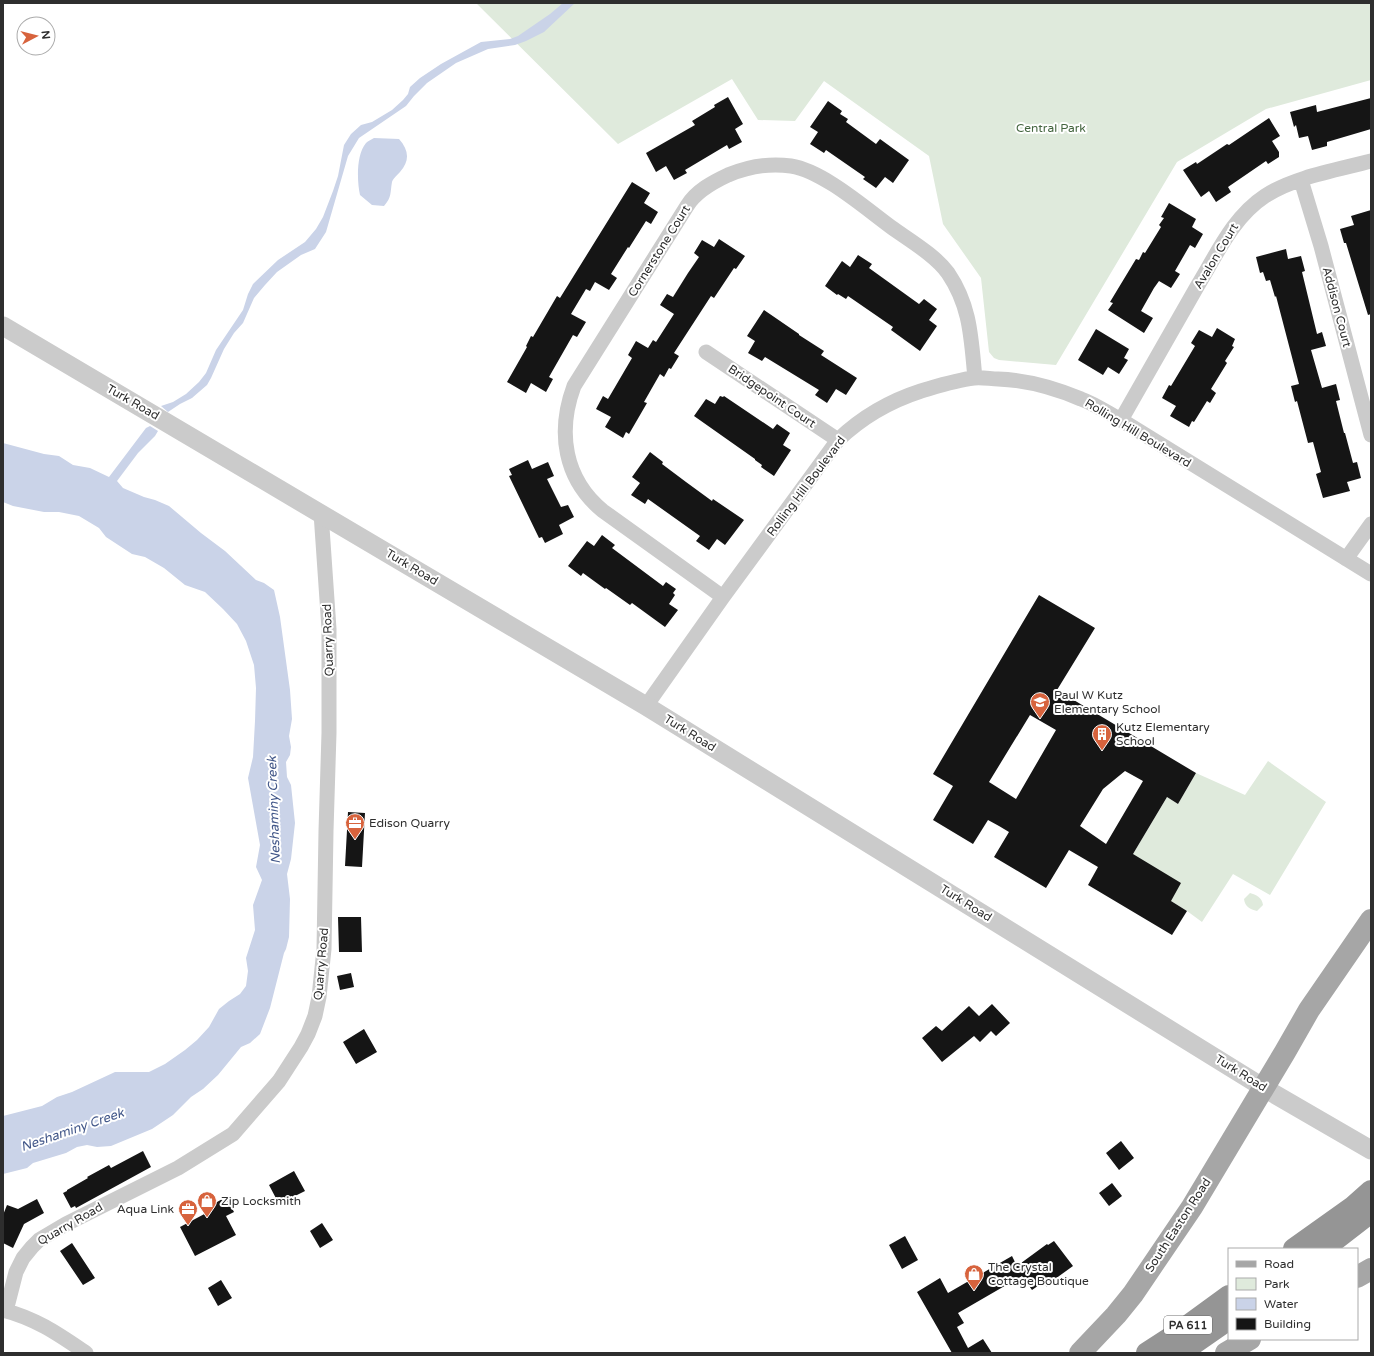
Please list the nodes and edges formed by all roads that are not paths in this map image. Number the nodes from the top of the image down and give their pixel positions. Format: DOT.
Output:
graph roads {
  1 [pos="1371,161"];
  2 [pos="1301,180"];
  3 [pos="3,326"];
  4 [pos="706,352"];
  5 [pos="975,378"];
  6 [pos="1121,420"];
  7 [pos="1371,435"];
  8 [pos="838,440"];
  9 [pos="321,513"];
  10 [pos="1371,524"];
  11 [pos="1346,558"];
  12 [pos="1371,574"];
  13 [pos="723,597"];
  14 [pos="646,706"];
  15 [pos="1371,920"];
  16 [pos="1264,1088"];
  17 [pos="1371,1150"];
  18 [pos="1371,1191"];
  19 [pos="1365,1211"];
  20 [pos="1296,1248"];
  21 [pos="1324,1248"];
  22 [pos="1371,1269"];
  23 [pos="1358,1276"];
  24 [pos="1228,1297"];
  25 [pos="5,1311"];
  26 [pos="1228,1320"];
  27 [pos="1248,1340"];
  28 [pos="86,1353"];
  29 [pos="1080,1353"];
  30 [pos="1147,1353"];
  31 [pos="1180,1353"];
  32 [pos="1226,1353"];
  1 -- 2 [label="street, Avalon Court"];
  2 -- 6 [label="street, Avalon Court"];
  2 -- 7 [label="street, Addison Court"];
  3 -- 9 [label="street, Turk Road"];
  4 -- 8 [label="street, Bridgepoint Court"];
  5 -- 6 [label="street, Rolling Hill Boulevard"];
  5 -- 8 [label="street, Rolling Hill Boulevard"];
  5 -- 13 [label="street, Cornerstone Court"];
  6 -- 11 [label="street, Rolling Hill Boulevard"];
  8 -- 13 [label="street, Rolling Hill Boulevard"];
  9 -- 14 [label="street, Turk Road"];
  9 -- 25 [label="street, Quarry Road"];
  10 -- 11 [label="street"];
  11 -- 12 [label="street, Rolling Hill Boulevard"];
  13 -- 14 [label="street, Rolling Hill Boulevard"];
  14 -- 16 [label="street, Turk Road"];
  15 -- 16 [label="main road, South Easton Road"];
  16 -- 17 [label="street, Turk Road"];
  16 -- 29 [label="main road, South Easton Road"];
  18 -- 19 [label="highway"];
  19 -- 20 [label="highway"];
  19 -- 21 [label="highway"];
  22 -- 23 [label="main road"];
  24 -- 30 [label="highway, PA 611"];
  25 -- 28 [label="street"];
  26 -- 31 [label="highway, PA 611"];
  27 -- 32 [label="main road"];
}
